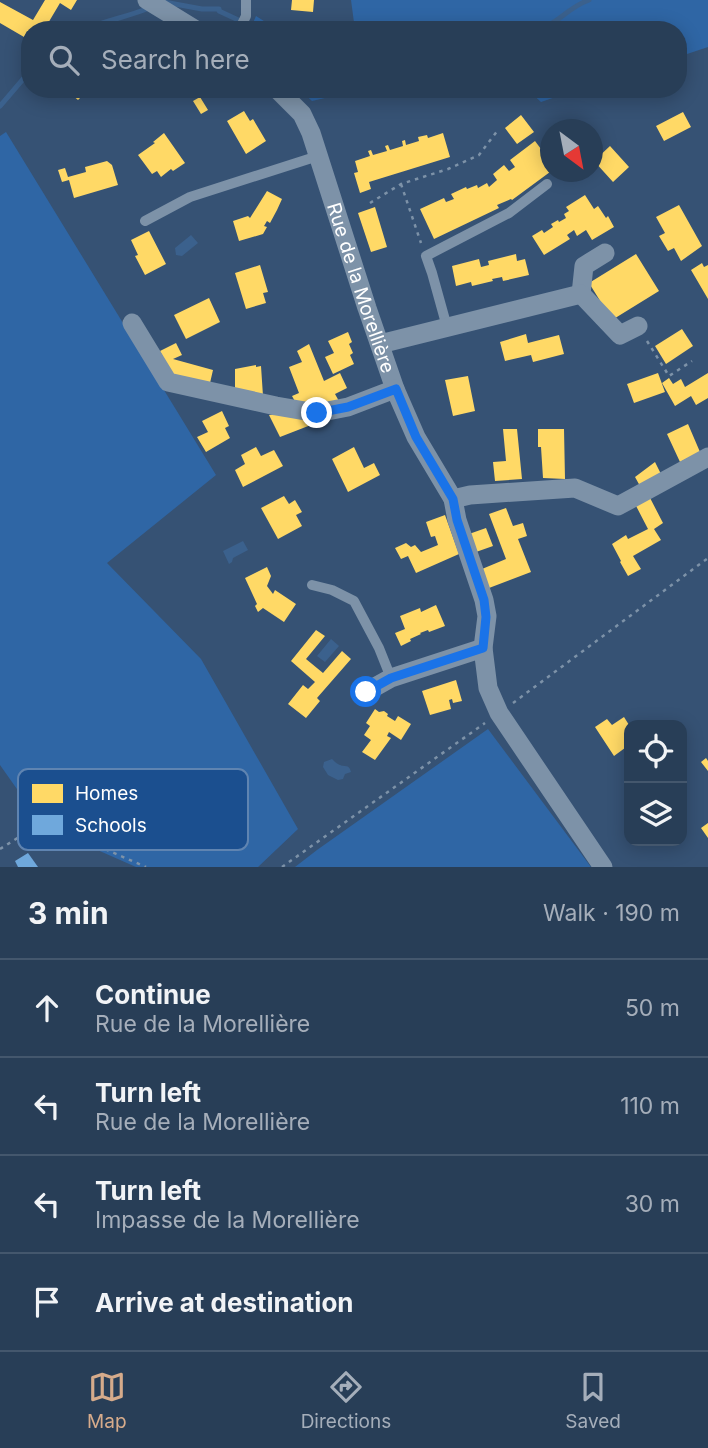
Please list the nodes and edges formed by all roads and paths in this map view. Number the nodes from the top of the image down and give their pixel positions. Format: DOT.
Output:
graph roads {
  1 [pos="246,0"];
  2 [pos="160,12"];
  3 [pos="178,21"];
  4 [pos="244,21"];
  5 [pos="286,98"];
  6 [pos="498,130"];
  7 [pos="318,156"];
  8 [pos="401,184"];
  9 [pos="547,184"];
  10 [pos="370,203"];
  11 [pos="145,221"];
  12 [pos="605,253"];
  13 [pos="426,256"];
  14 [pos="581,294"];
  15 [pos="132,323"];
  16 [pos="638,326"];
  17 [pos="447,327"];
  18 [pos="380,344"];
  19 [pos="692,361"];
  20 [pos="396,389"];
  21 [pos="708,457"];
  22 [pos="453,499"];
  23 [pos="312,585"];
  24 [pos="483,648"];
  25 [pos="391,678"];
  26 [pos="366,692"];
  27 [pos="18,838"];
  28 [pos="0,849"];
  29 [pos="107,850"];
  30 [pos="146,867"];
  31 [pos="603,867"];
  1 -- 4 [label="lane"];
  2 -- 3 [label="street"];
  5 -- 7 [label="street, Rue de la Morellière"];
  6 -- 8 [label="path"];
  7 -- 11 [label="lane"];
  7 -- 18 [label="street, Rue de la Morellière"];
  8 -- 10 [label="path"];
  8 -- 13 [label="path"];
  9 -- 13 [label="lane"];
  12 -- 14 [label="street"];
  13 -- 17 [label="lane"];
  14 -- 16 [label="street"];
  14 -- 17 [label="street"];
  15 -- 20 [label="street"];
  16 -- 19 [label="path"];
  17 -- 18 [label="street"];
  18 -- 20 [label="street, Rue de la Morellière"];
  20 -- 22 [label="street, Rue de la Morellière"];
  21 -- 22 [label="street"];
  22 -- 24 [label="street, Rue de la Morellière"];
  23 -- 25 [label="lane"];
  24 -- 25 [label="street"];
  24 -- 31 [label="street, Rue de la Morellière"];
  25 -- 26 [label="street"];
  27 -- 28 [label="path"];
  29 -- 30 [label="path"];
}
